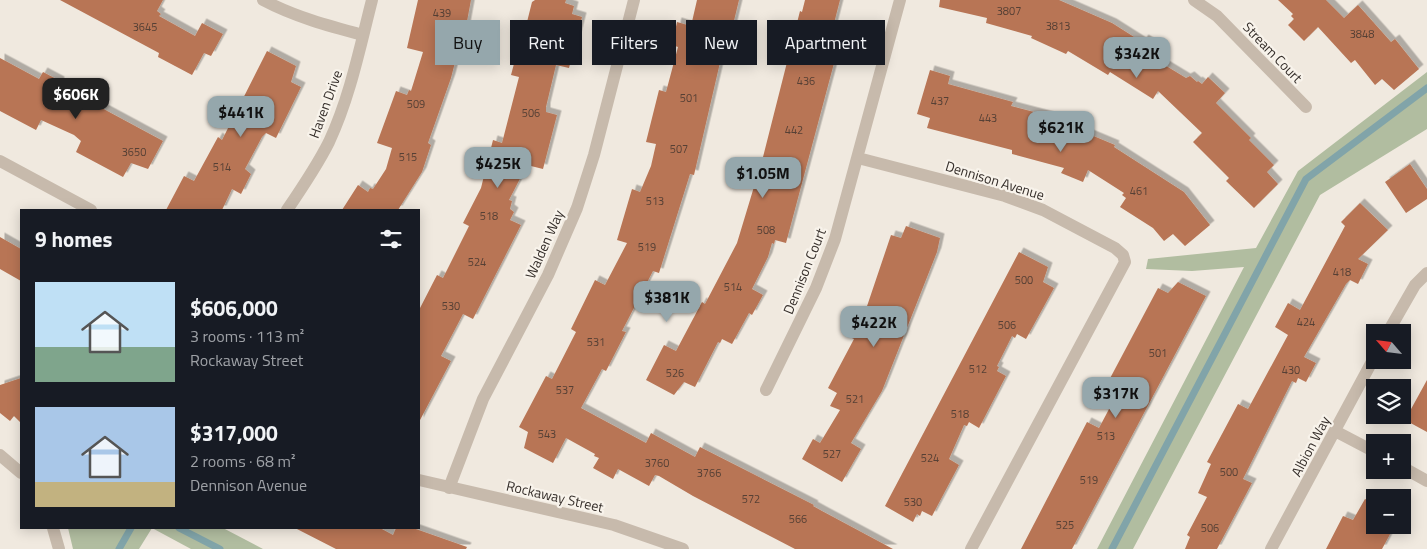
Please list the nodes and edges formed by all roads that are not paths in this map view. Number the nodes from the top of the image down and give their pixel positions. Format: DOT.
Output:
graph roads {
  1 [pos="263,0"];
  2 [pos="372,0"];
  3 [pos="634,0"];
  4 [pos="900,0"];
  5 [pos="1194,0"];
  6 [pos="363,35"];
  7 [pos="1306,107"];
  8 [pos="858,158"];
  9 [pos="0,161"];
  10 [pos="89,209"];
  11 [pos="288,209"];
  12 [pos="1427,273"];
  13 [pos="1393,324"];
  14 [pos="1368,369"];
  15 [pos="766,390"];
  16 [pos="1335,431"];
  17 [pos="1366,447"];
  18 [pos="0,456"];
  19 [pos="20,472"];
  20 [pos="1411,472"];
  21 [pos="420,480"];
  22 [pos="1427,480"];
  23 [pos="448,488"];
  24 [pos="53,529"];
  25 [pos="59,549"];
  26 [pos="683,549"];
  27 [pos="971,549"];
  28 [pos="1271,549"];
  1 -- 6 [label="street"];
  2 -- 6 [label="street, Haven Drive"];
  3 -- 23 [label="street, Walden Way"];
  4 -- 8 [label="street"];
  5 -- 7 [label="street, Stream Court"];
  6 -- 11 [label="street, Haven Drive"];
  8 -- 15 [label="street, Dennison Court"];
  8 -- 27 [label="street, Dennison Avenue"];
  9 -- 10 [label="street"];
  12 -- 13 [label="street"];
  14 -- 16 [label="street, Albion Way"];
  16 -- 17 [label="street"];
  16 -- 28 [label="street, Albion Way"];
  18 -- 19 [label="street"];
  20 -- 22 [label="street"];
  21 -- 23 [label="street, Rockaway Street"];
  23 -- 26 [label="street, Rockaway Street"];
  24 -- 25 [label="street"];
}
